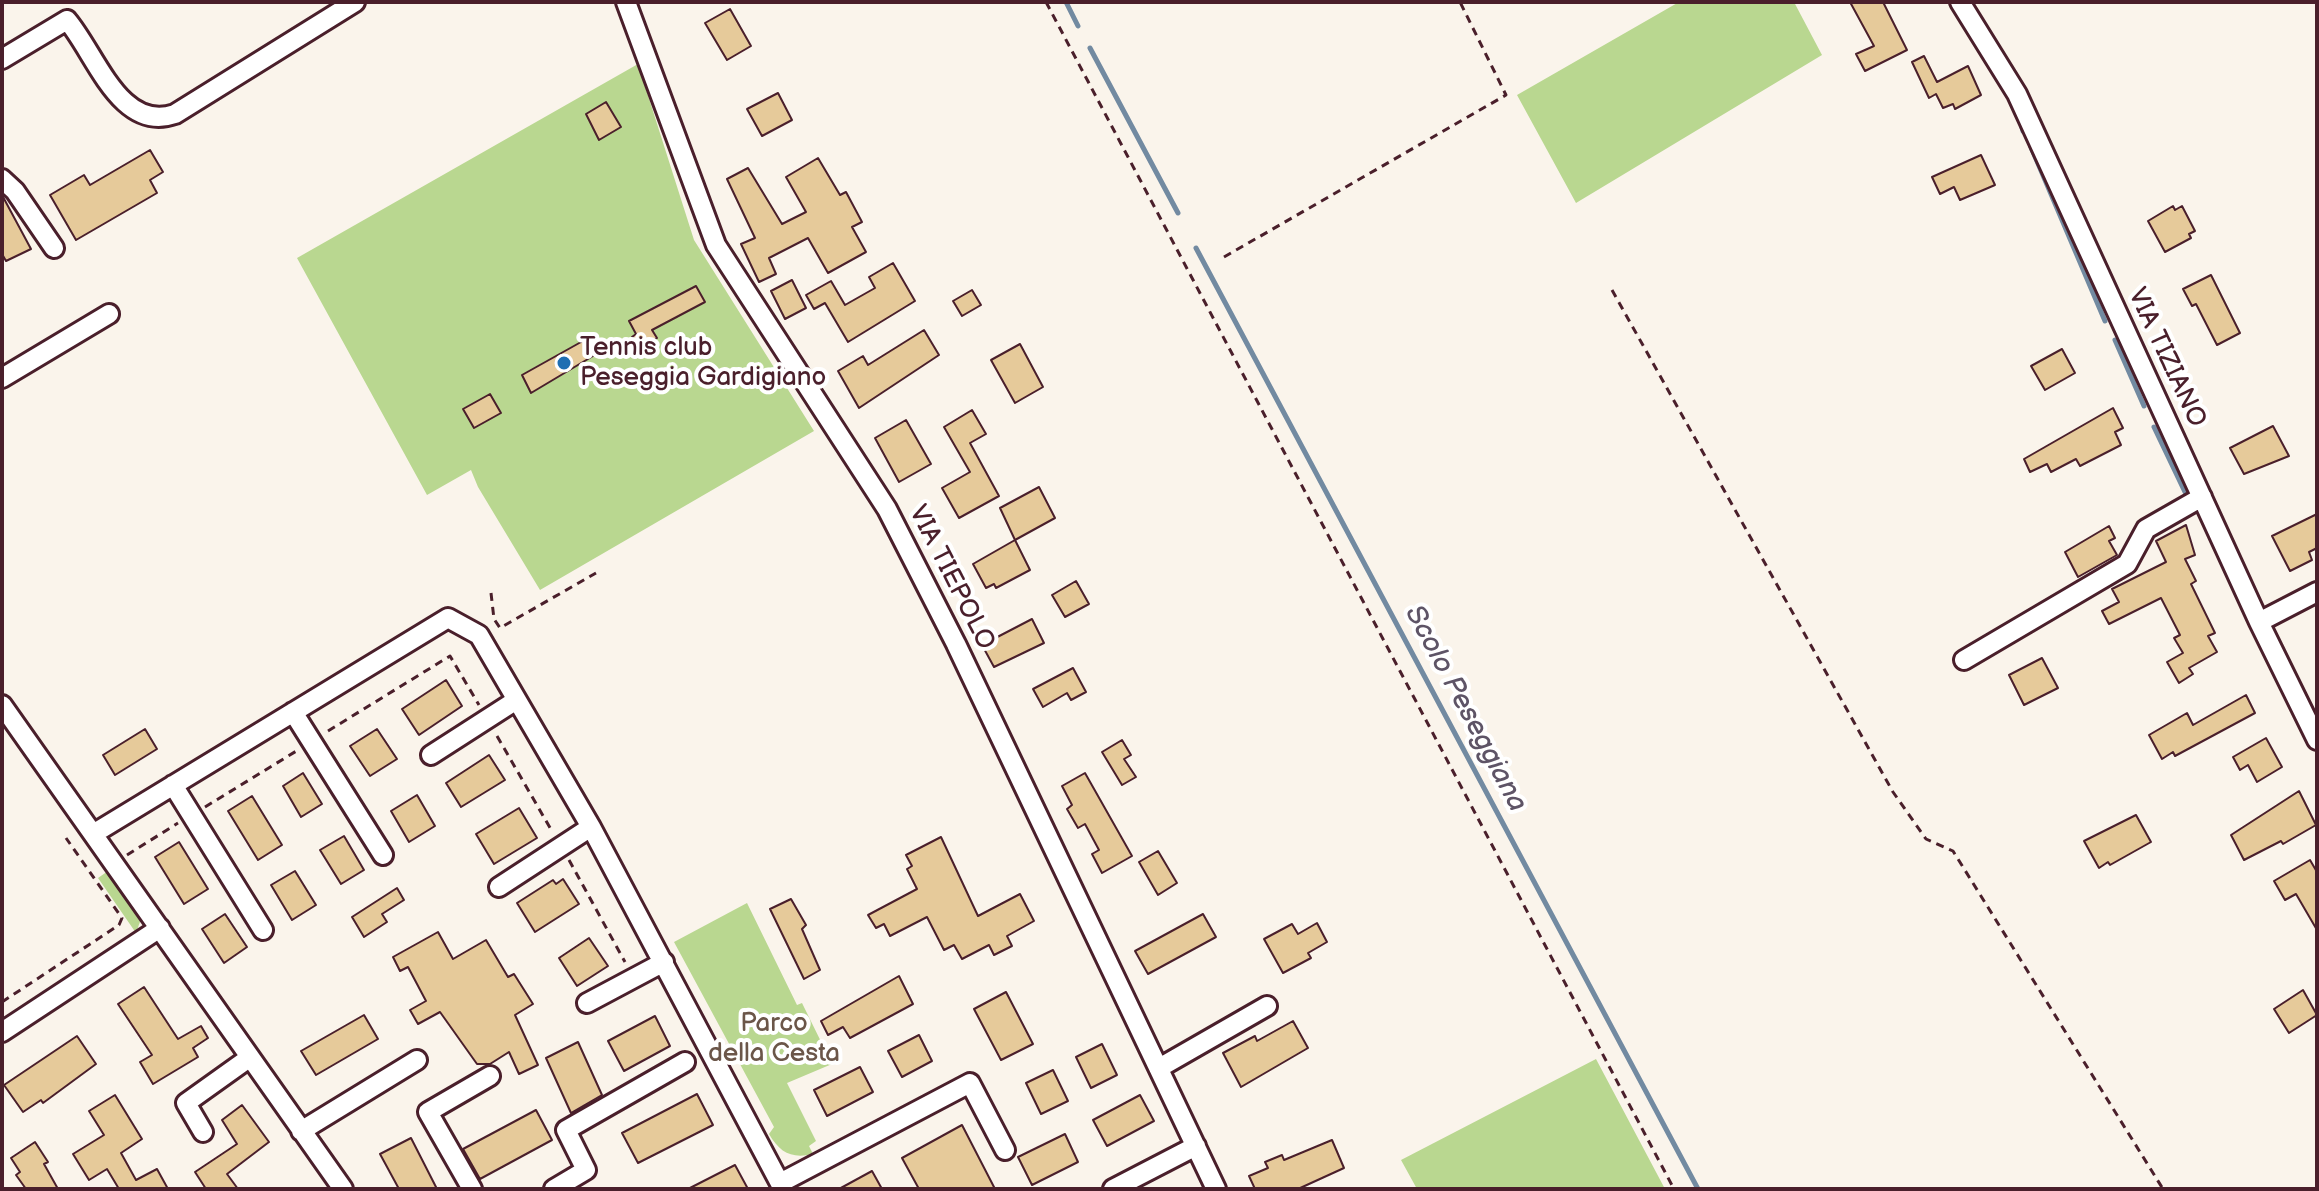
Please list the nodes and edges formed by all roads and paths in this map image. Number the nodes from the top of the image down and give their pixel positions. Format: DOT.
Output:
graph roads {
  1 [pos="355,2"];
  2 [pos="626,2"];
  3 [pos="1046,2"];
  4 [pos="1460,2"];
  5 [pos="1960,2"];
  6 [pos="70,11"];
  7 [pos="2,59"];
  8 [pos="2,179"];
  9 [pos="54,248"];
  10 [pos="1224,257"];
  11 [pos="1612,290"];
  12 [pos="109,314"];
  13 [pos="2,378"];
  14 [pos="2202,497"];
  15 [pos="596,573"];
  16 [pos="2317,592"];
  17 [pos="491,593"];
  18 [pos="2259,622"];
  19 [pos="1964,660"];
  20 [pos="515,701"];
  21 [pos="2,705"];
  22 [pos="293,712"];
  23 [pos="487,719"];
  24 [pos="2317,740"];
  25 [pos="312,741"];
  26 [pos="431,755"];
  27 [pos="173,785"];
  28 [pos="192,815"];
  29 [pos="591,827"];
  30 [pos="93,834"];
  31 [pos="66,838"];
  32 [pos="561,846"];
  33 [pos="383,855"];
  34 [pos="120,859"];
  35 [pos="499,887"];
  36 [pos="160,928"];
  37 [pos="263,930"];
  38 [pos="664,962"];
  39 [pos="633,978"];
  40 [pos="2,1002"];
  41 [pos="587,1003"];
  42 [pos="1267,1006"];
  43 [pos="2,1032"];
  44 [pos="249,1058"];
  45 [pos="417,1060"];
  46 [pos="685,1062"];
  47 [pos="1159,1068"];
  48 [pos="490,1076"];
  49 [pos="301,1131"];
  50 [pos="203,1132"];
  51 [pos="1196,1146"];
  52 [pos="1005,1150"];
  53 [pos="782,1186"];
  54 [pos="343,1189"];
  55 [pos="472,1189"];
  56 [pos="554,1189"];
  57 [pos="1113,1189"];
  58 [pos="1216,1189"];
  59 [pos="1674,1189"];
  60 [pos="2163,1189"];
  1 -- 6 [label="street"];
  2 -- 47 [label="street, VIA TIEPOLO"];
  3 -- 59 [label="path"];
  4 -- 10 [label="path"];
  5 -- 14 [label="street, VIA TIZIANO"];
  6 -- 7 [label="street"];
  8 -- 9 [label="street"];
  11 -- 60 [label="path"];
  12 -- 13 [label="street"];
  14 -- 18 [label="street, VIA TIZIANO"];
  14 -- 19 [label="street"];
  15 -- 17 [label="path"];
  16 -- 18 [label="street"];
  18 -- 24 [label="street, VIA TIZIANO"];
  20 -- 22 [label="street"];
  20 -- 23 [label="street"];
  20 -- 29 [label="street"];
  21 -- 30 [label="street"];
  22 -- 25 [label="street"];
  22 -- 27 [label="street"];
  23 -- 25 [label="path"];
  23 -- 26 [label="street"];
  23 -- 32 [label="path"];
  25 -- 28 [label="path"];
  25 -- 33 [label="street"];
  27 -- 28 [label="street"];
  27 -- 30 [label="street"];
  28 -- 34 [label="path"];
  28 -- 37 [label="street"];
  29 -- 32 [label="street"];
  29 -- 38 [label="street"];
  30 -- 36 [label="street"];
  31 -- 40 [label="path"];
  32 -- 35 [label="street"];
  32 -- 39 [label="path"];
  36 -- 43 [label="street"];
  36 -- 44 [label="street"];
  38 -- 39 [label="street"];
  38 -- 53 [label="street"];
  39 -- 41 [label="street"];
  42 -- 47 [label="street"];
  44 -- 49 [label="street"];
  44 -- 50 [label="street"];
  45 -- 49 [label="street"];
  46 -- 56 [label="street"];
  47 -- 51 [label="street, VIA TIEPOLO"];
  48 -- 55 [label="street"];
  49 -- 54 [label="street"];
  51 -- 57 [label="street"];
  51 -- 58 [label="street, VIA TIEPOLO"];
  52 -- 53 [label="street"];
}
